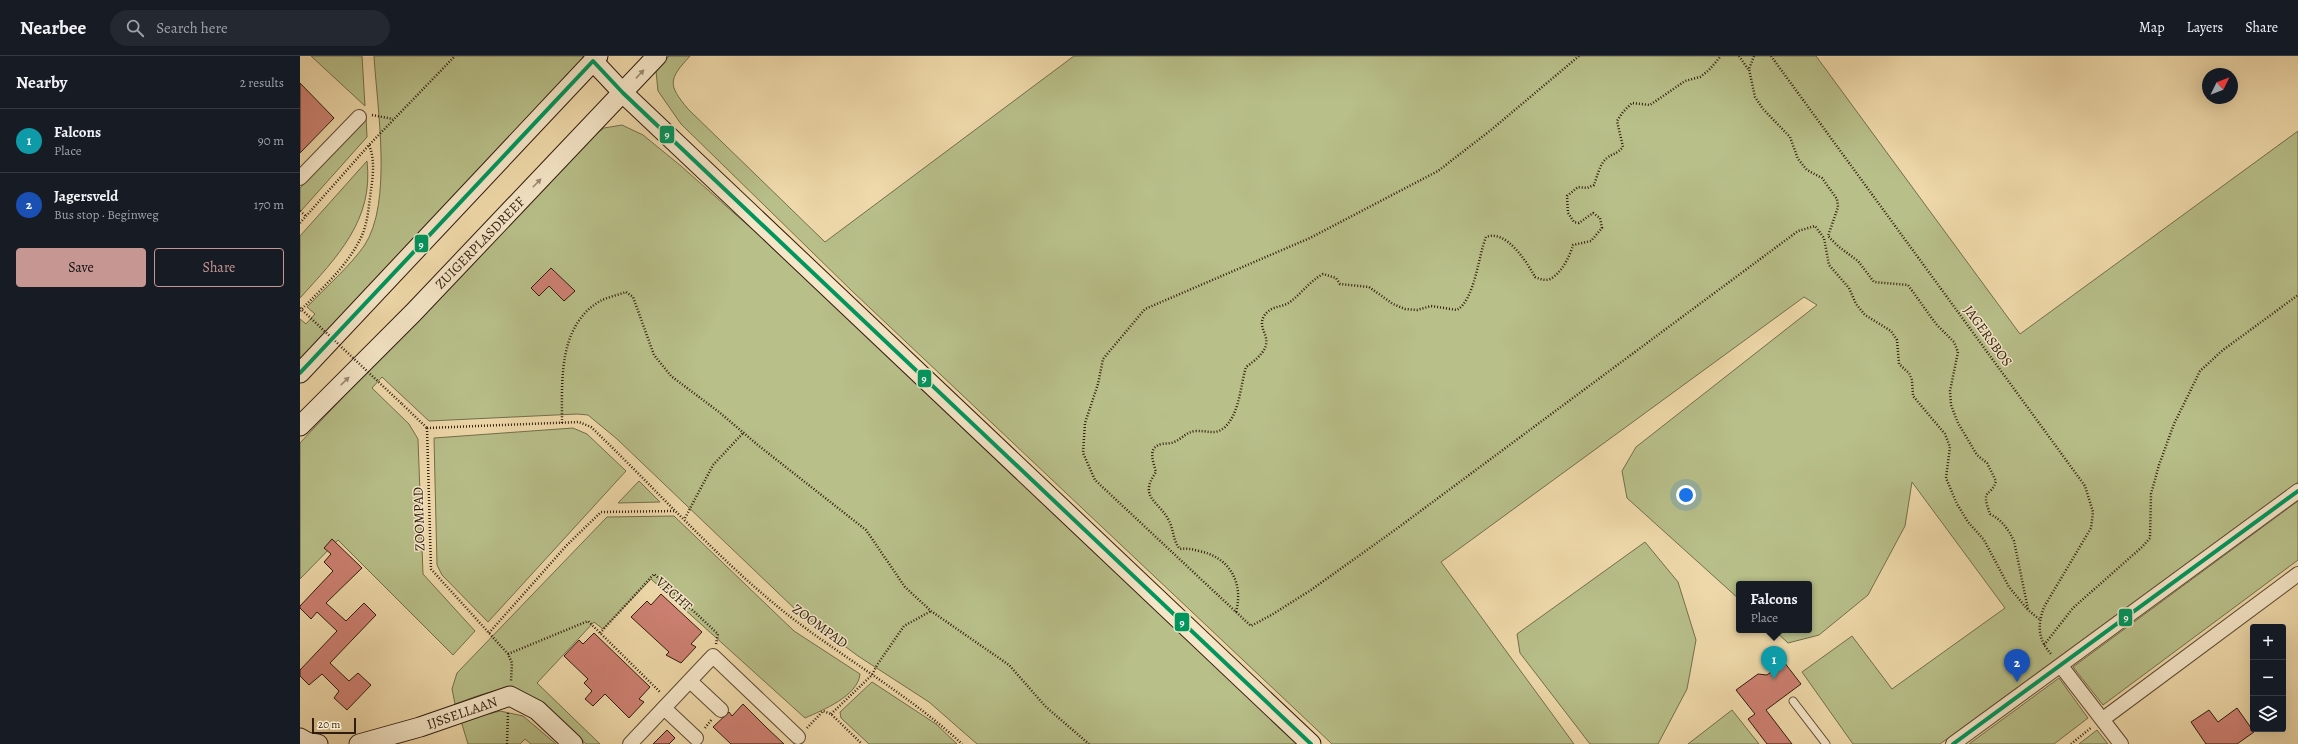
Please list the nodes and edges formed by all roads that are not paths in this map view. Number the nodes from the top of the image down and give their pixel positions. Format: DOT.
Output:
graph roads {
  1 [pos="657,56"];
  2 [pos="593,58"];
  3 [pos="623,93"];
  4 [pos="359,117"];
  5 [pos="300,178"];
  6 [pos="300,373"];
  7 [pos="300,426"];
  8 [pos="2298,491"];
  9 [pos="2298,574"];
  10 [pos="2061,666"];
  11 [pos="690,681"];
  12 [pos="1794,701"];
  13 [pos="667,705"];
  14 [pos="721,710"];
  15 [pos="2103,719"];
  16 [pos="798,737"];
  17 [pos="300,738"];
  18 [pos="696,738"];
  19 [pos="318,744"];
  20 [pos="360,744"];
  21 [pos="573,744"];
  22 [pos="630,744"];
  23 [pos="1311,744"];
  24 [pos="1826,744"];
  25 [pos="1953,744"];
  26 [pos="2121,744"];
  3 -- 1 [label="street, ZUIGERPLASDREEF, one-way"];
  2 -- 3 [label="street"];
  2 -- 6 [label="street"];
  7 -- 3 [label="street, ZUIGERPLASDREEF, one-way"];
  3 -- 23 [label="street"];
  4 -- 5 [label="street"];
  8 -- 10 [label="street"];
  9 -- 15 [label="street"];
  10 -- 15 [label="street"];
  10 -- 25 [label="street"];
  11 -- 13 [label="street"];
  11 -- 14 [label="street"];
  11 -- 16 [label="street"];
  12 -- 24 [label="lane"];
  13 -- 18 [label="street"];
  13 -- 22 [label="street"];
  15 -- 26 [label="street"];
  17 -- 19 [label="street"];
  20 -- 21 [label="street, IJSSELLAAN"];
}
